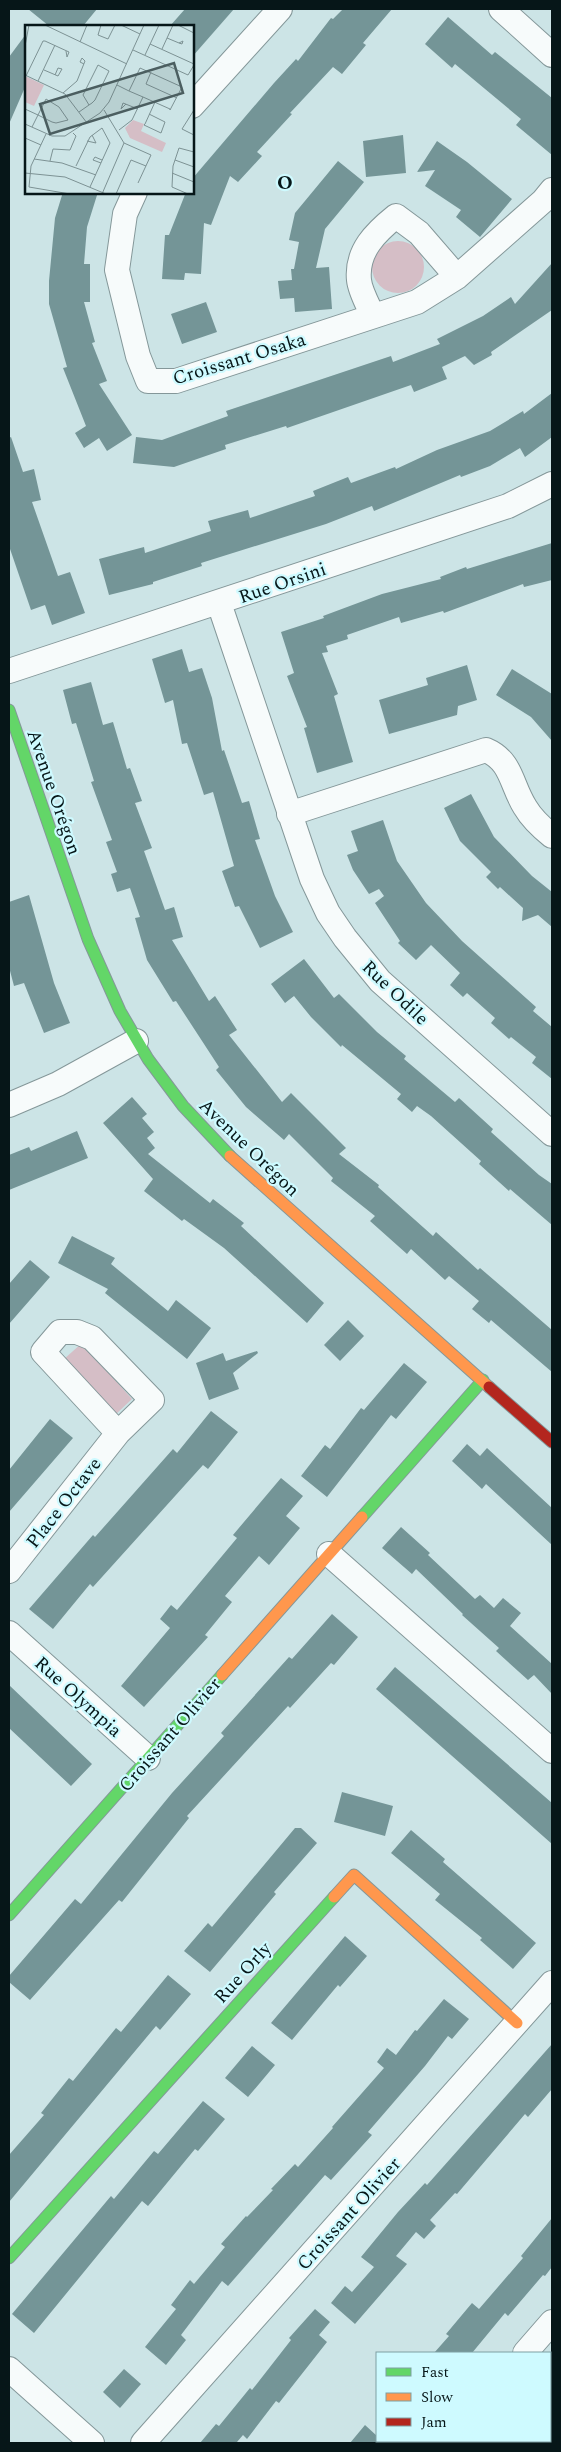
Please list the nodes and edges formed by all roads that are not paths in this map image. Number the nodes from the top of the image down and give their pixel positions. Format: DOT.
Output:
graph roads {
  1 [pos="280,9"];
  2 [pos="501,9"];
  3 [pos="552,55"];
  4 [pos="194,104"];
  5 [pos="552,190"];
  6 [pos="134,194"];
  7 [pos="457,277"];
  8 [pos="373,316"];
  9 [pos="552,484"];
  10 [pos="219,603"];
  11 [pos="9,671"];
  12 [pos="9,710"];
  13 [pos="289,814"];
  14 [pos="552,836"];
  15 [pos="136,1041"];
  16 [pos="9,1104"];
  17 [pos="552,1134"];
  18 [pos="483,1380"];
  19 [pos="118,1433"];
  20 [pos="552,1442"];
  21 [pos="329,1554"];
  22 [pos="9,1571"];
  23 [pos="9,1633"];
  24 [pos="552,1751"];
  25 [pos="148,1758"];
  26 [pos="9,1915"];
  27 [pos="552,1983"];
  28 [pos="517,2023"];
  29 [pos="9,2258"];
  30 [pos="552,2322"];
  31 [pos="526,2352"];
  32 [pos="9,2368"];
  33 [pos="92,2443"];
  34 [pos="143,2443"];
  1 -- 4 [label="street"];
  2 -- 3 [label="street"];
  5 -- 7 [label="street, Croissant Osaka"];
  6 -- 8 [label="street, Croissant Osaka"];
  7 -- 8 [label="street, Croissant Osaka"];
  7 -- 8 [label="street"];
  9 -- 10 [label="street, Rue Orsini"];
  10 -- 11 [label="street, Rue Orsini"];
  10 -- 13 [label="street, Rue Odile"];
  12 -- 15 [label="street, Avenue Orégon"];
  13 -- 14 [label="street"];
  13 -- 17 [label="street, Rue Odile"];
  15 -- 16 [label="street"];
  15 -- 18 [label="street, Avenue Orégon"];
  18 -- 20 [label="street, Avenue Orégon"];
  18 -- 21 [label="street, Croissant Olivier"];
  19 -- 19 [label="street, Place Octave"];
  19 -- 22 [label="street, Place Octave"];
  21 -- 24 [label="street"];
  21 -- 25 [label="street, Croissant Olivier"];
  23 -- 25 [label="street, Rue Olympia"];
  25 -- 26 [label="street, Croissant Olivier"];
  27 -- 28 [label="street, Croissant Olivier"];
  28 -- 29 [label="street, Rue Orly"];
  28 -- 34 [label="street, Croissant Olivier"];
  30 -- 31 [label="street"];
  32 -- 33 [label="street"];
}
